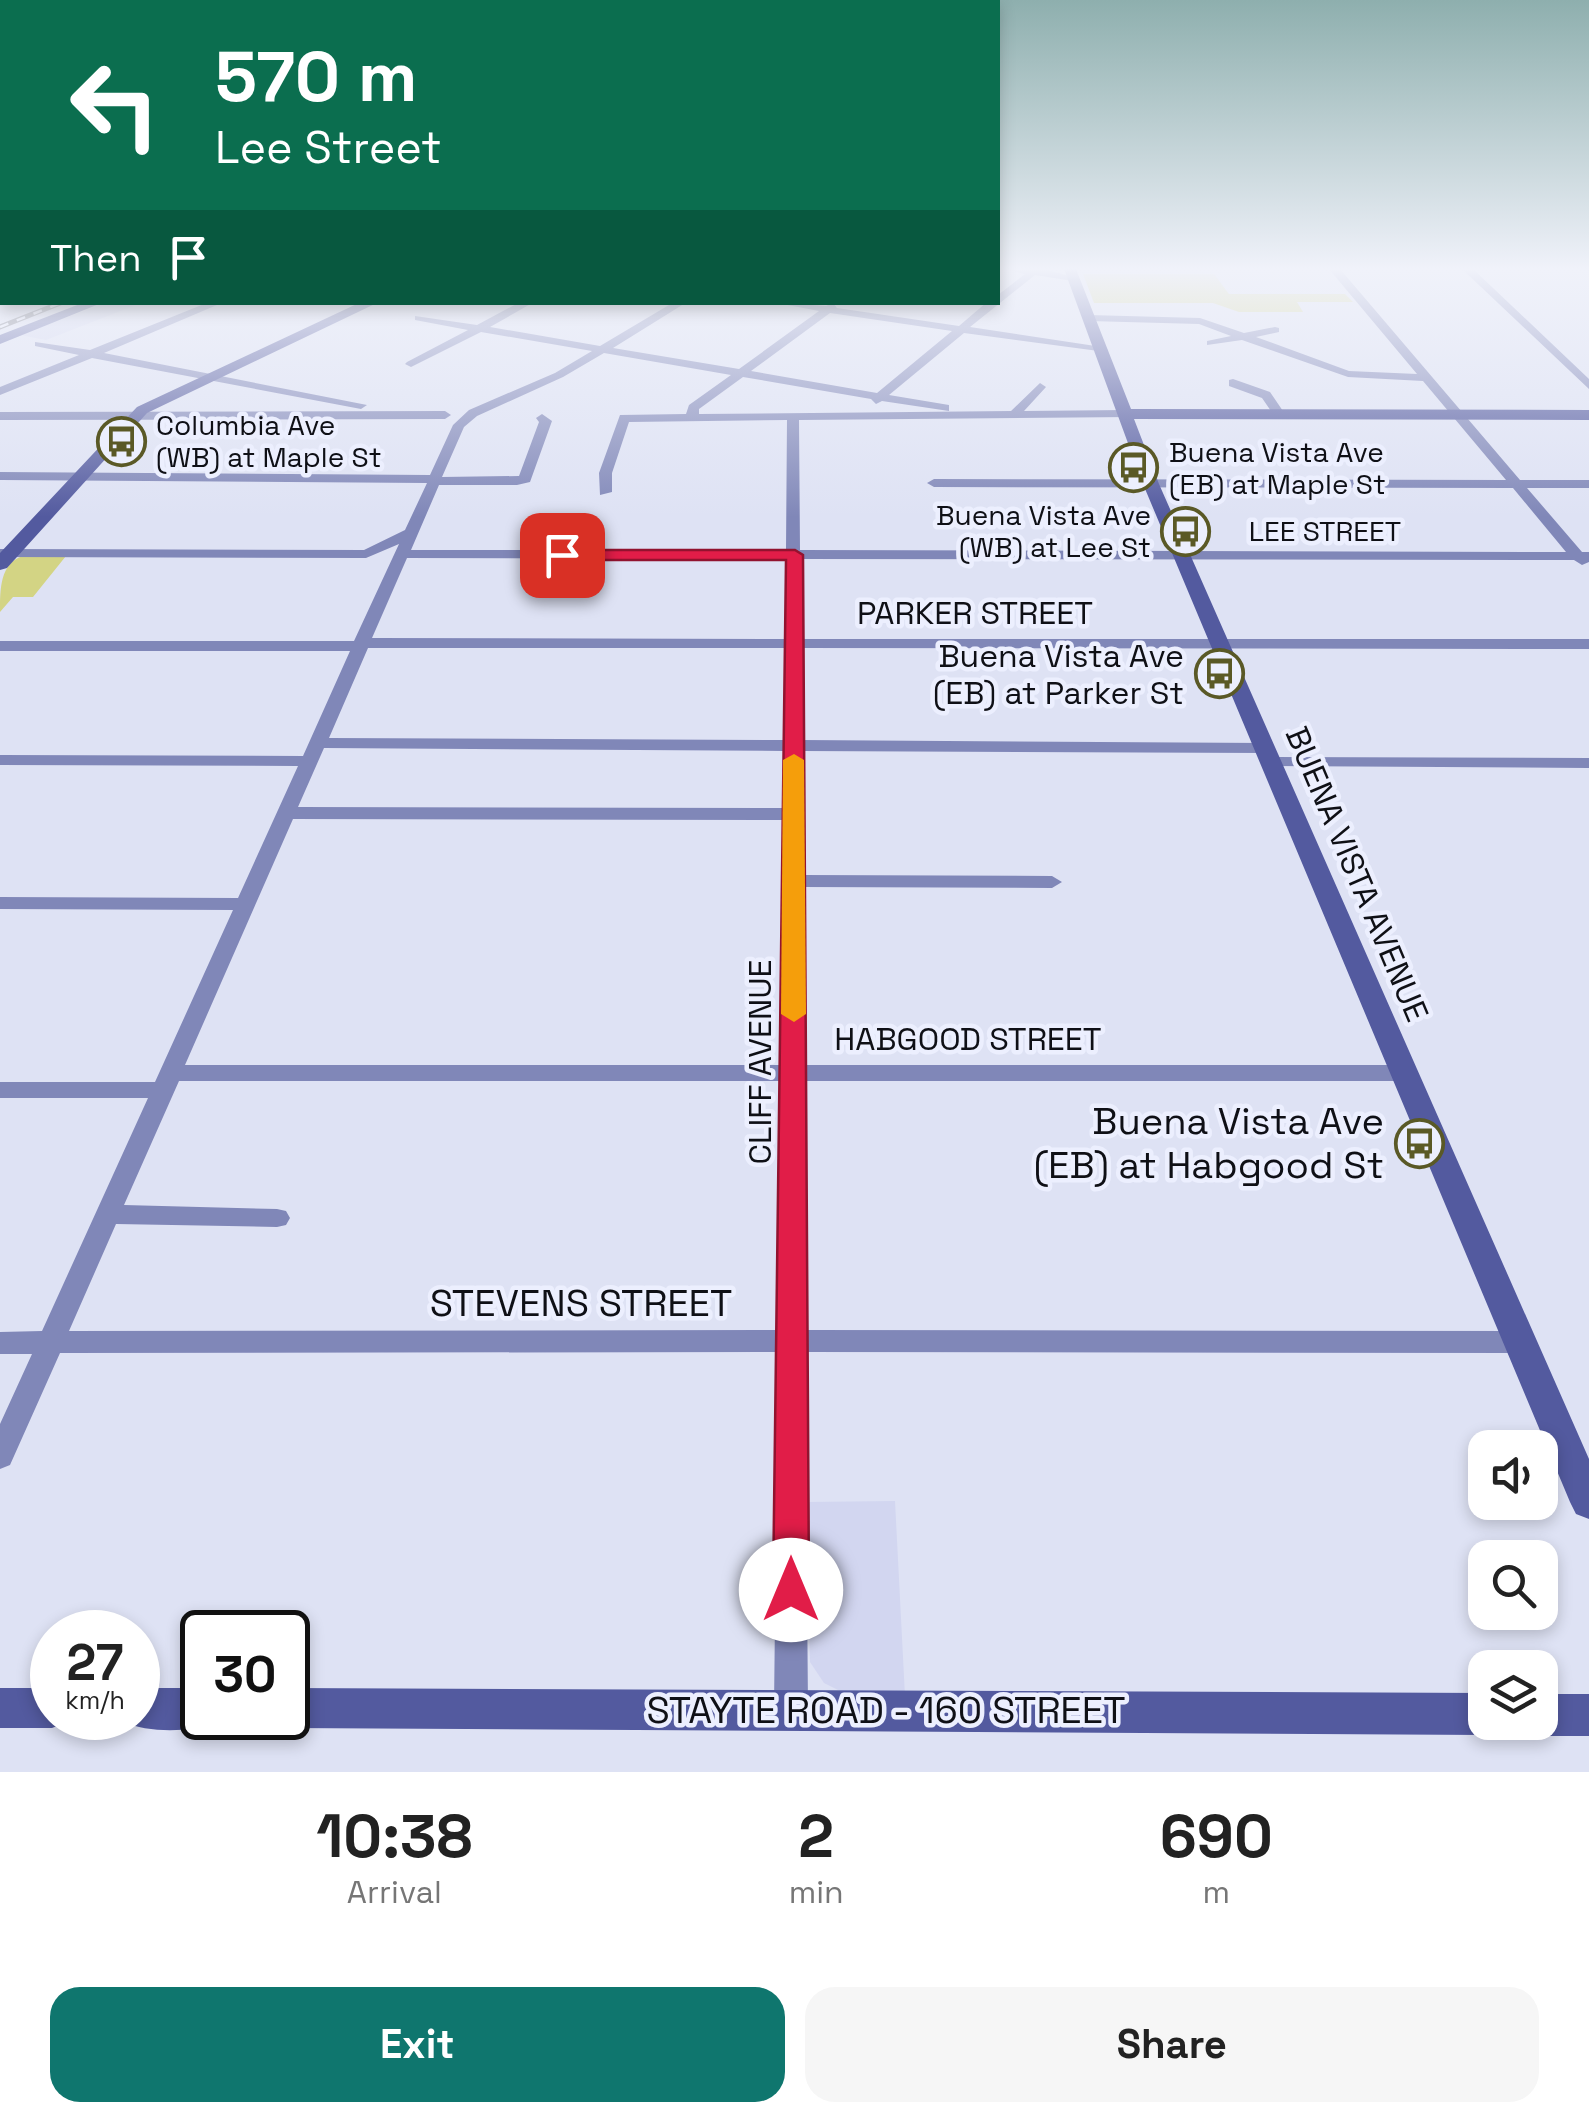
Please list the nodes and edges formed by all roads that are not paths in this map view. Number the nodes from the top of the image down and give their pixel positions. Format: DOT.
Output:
graph roads {
  1 [pos="80,352"];
  2 [pos="98,352"];
  3 [pos="264,352"];
  4 [pos="435,352"];
  5 [pos="599,352"];
  6 [pos="612,352"];
  7 [pos="768,352"];
  8 [pos="932,352"];
  9 [pos="1103,352"];
  10 [pos="1288,352"];
  11 [pos="1402,352"];
  12 [pos="1554,352"];
  13 [pos="92,354"];
  14 [pos="411,364"];
  15 [pos="738,372"];
  16 [pos="210,376"];
  17 [pos="1424,378"];
  18 [pos="1233,383"];
  19 [pos="1589,385"];
  20 [pos="1040,387"];
  21 [pos="0,391"];
  22 [pos="880,396"];
  23 [pos="1126,414"];
  24 [pos="1279,414"];
  25 [pos="1455,414"];
  26 [pos="1589,414"];
  27 [pos="446,415"];
  28 [pos="0,416"];
  29 [pos="135,416"];
  30 [pos="427,416"];
  31 [pos="989,416"];
  32 [pos="1014,416"];
  33 [pos="692,417"];
  34 [pos="793,417"];
  35 [pos="857,417"];
  36 [pos="542,418"];
  37 [pos="0,476"];
  38 [pos="78,476"];
  39 [pos="934,484"];
  40 [pos="1151,484"];
  41 [pos="1515,484"];
  42 [pos="1589,484"];
  43 [pos="432,488"];
  44 [pos="605,492"];
  45 [pos="411,533"];
  46 [pos="401,554"];
  47 [pos="795,555"];
  48 [pos="1184,556"];
  49 [pos="1583,556"];
  50 [pos="3,557"];
  51 [pos="1589,570"];
  52 [pos="795,643"];
  53 [pos="1221,643"];
  54 [pos="1589,644"];
  55 [pos="360,645"];
  56 [pos="0,646"];
  57 [pos="794,745"];
  58 [pos="312,752"];
  59 [pos="1269,755"];
  60 [pos="0,760"];
  61 [pos="1589,763"];
  62 [pos="286,812"];
  63 [pos="792,814"];
  64 [pos="794,881"];
  65 [pos="1052,882"];
  66 [pos="0,903"];
  67 [pos="244,904"];
  68 [pos="794,1070"];
  69 [pos="1405,1074"];
  70 [pos="166,1082"];
  71 [pos="0,1090"];
  72 [pos="108,1214"];
  73 [pos="277,1218"];
  74 [pos="790,1340"];
  75 [pos="50,1342"];
  76 [pos="1521,1342"];
  77 [pos="0,1344"];
  78 [pos="0,1456"];
  79 [pos="1589,1502"];
  80 [pos="0,1708"];
  81 [pos="30,1708"];
  82 [pos="310,1708"];
  83 [pos="791,1708"];
  84 [pos="1468,1714"];
  85 [pos="1558,1715"];
  86 [pos="1589,1715"];
  1 -- 13 [label="street"];
  2 -- 13 [label="street"];
  3 -- 16 [label="street"];
  4 -- 14 [label="street"];
  5 -- 43 [label="street"];
  6 -- 15 [label="street"];
  7 -- 15 [label="street"];
  8 -- 22 [label="street"];
  9 -- 23 [label="street, BUENA VISTA AVENUE"];
  10 -- 17 [label="street"];
  11 -- 17 [label="street"];
  12 -- 19 [label="street"];
  13 -- 16 [label="street"];
  13 -- 21 [label="street"];
  15 -- 22 [label="street"];
  15 -- 33 [label="street"];
  16 -- 29 [label="street"];
  16 -- 30 [label="street"];
  17 -- 25 [label="street"];
  18 -- 24 [label="street"];
  20 -- 32 [label="street"];
  22 -- 31 [label="street"];
  22 -- 35 [label="street"];
  23 -- 24 [label="street"];
  23 -- 32 [label="street"];
  23 -- 40 [label="street, BUENA VISTA AVENUE"];
  24 -- 25 [label="street"];
  25 -- 26 [label="street"];
  25 -- 41 [label="street"];
  27 -- 30 [label="street"];
  28 -- 29 [label="street"];
  29 -- 30 [label="street"];
  29 -- 38 [label="street"];
  31 -- 32 [label="street"];
  31 -- 35 [label="street"];
  33 -- 34 [label="street"];
  33 -- 44 [label="street"];
  34 -- 35 [label="street"];
  34 -- 47 [label="street, CLIFF AVENUE"];
  36 -- 43 [label="street"];
  37 -- 38 [label="street"];
  38 -- 43 [label="street"];
  38 -- 50 [label="street"];
  39 -- 40 [label="street"];
  40 -- 41 [label="street"];
  40 -- 48 [label="street, BUENA VISTA AVENUE"];
  41 -- 42 [label="street"];
  41 -- 49 [label="street"];
  43 -- 45 [label="street"];
  45 -- 46 [label="street"];
  45 -- 50 [label="street"];
  46 -- 47 [label="street, LEE STREET"];
  46 -- 55 [label="street"];
  47 -- 48 [label="street, LEE STREET"];
  47 -- 52 [label="street, CLIFF AVENUE"];
  48 -- 49 [label="street, LEE STREET"];
  48 -- 53 [label="street, BUENA VISTA AVENUE"];
  49 -- 51 [label="street"];
  52 -- 53 [label="street, PARKER STREET"];
  52 -- 55 [label="street, PARKER STREET"];
  52 -- 57 [label="street, CLIFF AVENUE"];
  53 -- 54 [label="street, PARKER STREET"];
  53 -- 59 [label="street, BUENA VISTA AVENUE"];
  55 -- 56 [label="street, PARKER STREET"];
  55 -- 58 [label="street"];
  57 -- 58 [label="street"];
  57 -- 59 [label="street"];
  57 -- 63 [label="street, CLIFF AVENUE"];
  58 -- 60 [label="street"];
  58 -- 62 [label="street"];
  59 -- 61 [label="street"];
  59 -- 69 [label="street, BUENA VISTA AVENUE"];
  62 -- 63 [label="street"];
  62 -- 67 [label="street"];
  63 -- 64 [label="street, CLIFF AVENUE"];
  64 -- 65 [label="street"];
  64 -- 68 [label="street, CLIFF AVENUE"];
  66 -- 67 [label="street"];
  67 -- 70 [label="street"];
  68 -- 69 [label="street, HABGOOD STREET"];
  68 -- 70 [label="street, HABGOOD STREET"];
  68 -- 74 [label="street, CLIFF AVENUE"];
  69 -- 76 [label="street, BUENA VISTA AVENUE"];
  70 -- 71 [label="street, HABGOOD STREET"];
  70 -- 72 [label="street"];
  72 -- 73 [label="street"];
  72 -- 75 [label="street"];
  74 -- 75 [label="street, STEVENS STREET"];
  74 -- 76 [label="street, STEVENS STREET"];
  74 -- 83 [label="street, CLIFF AVENUE"];
  75 -- 77 [label="street, STEVENS STREET"];
  75 -- 78 [label="street"];
  76 -- 79 [label="street, BUENA VISTA AVENUE"];
  80 -- 81 [label="street"];
  82 -- 83 [label="street, STAYTE ROAD - 160 STREET"];
  83 -- 84 [label="street, STAYTE ROAD - 160 STREET"];
  85 -- 86 [label="street"];
}
